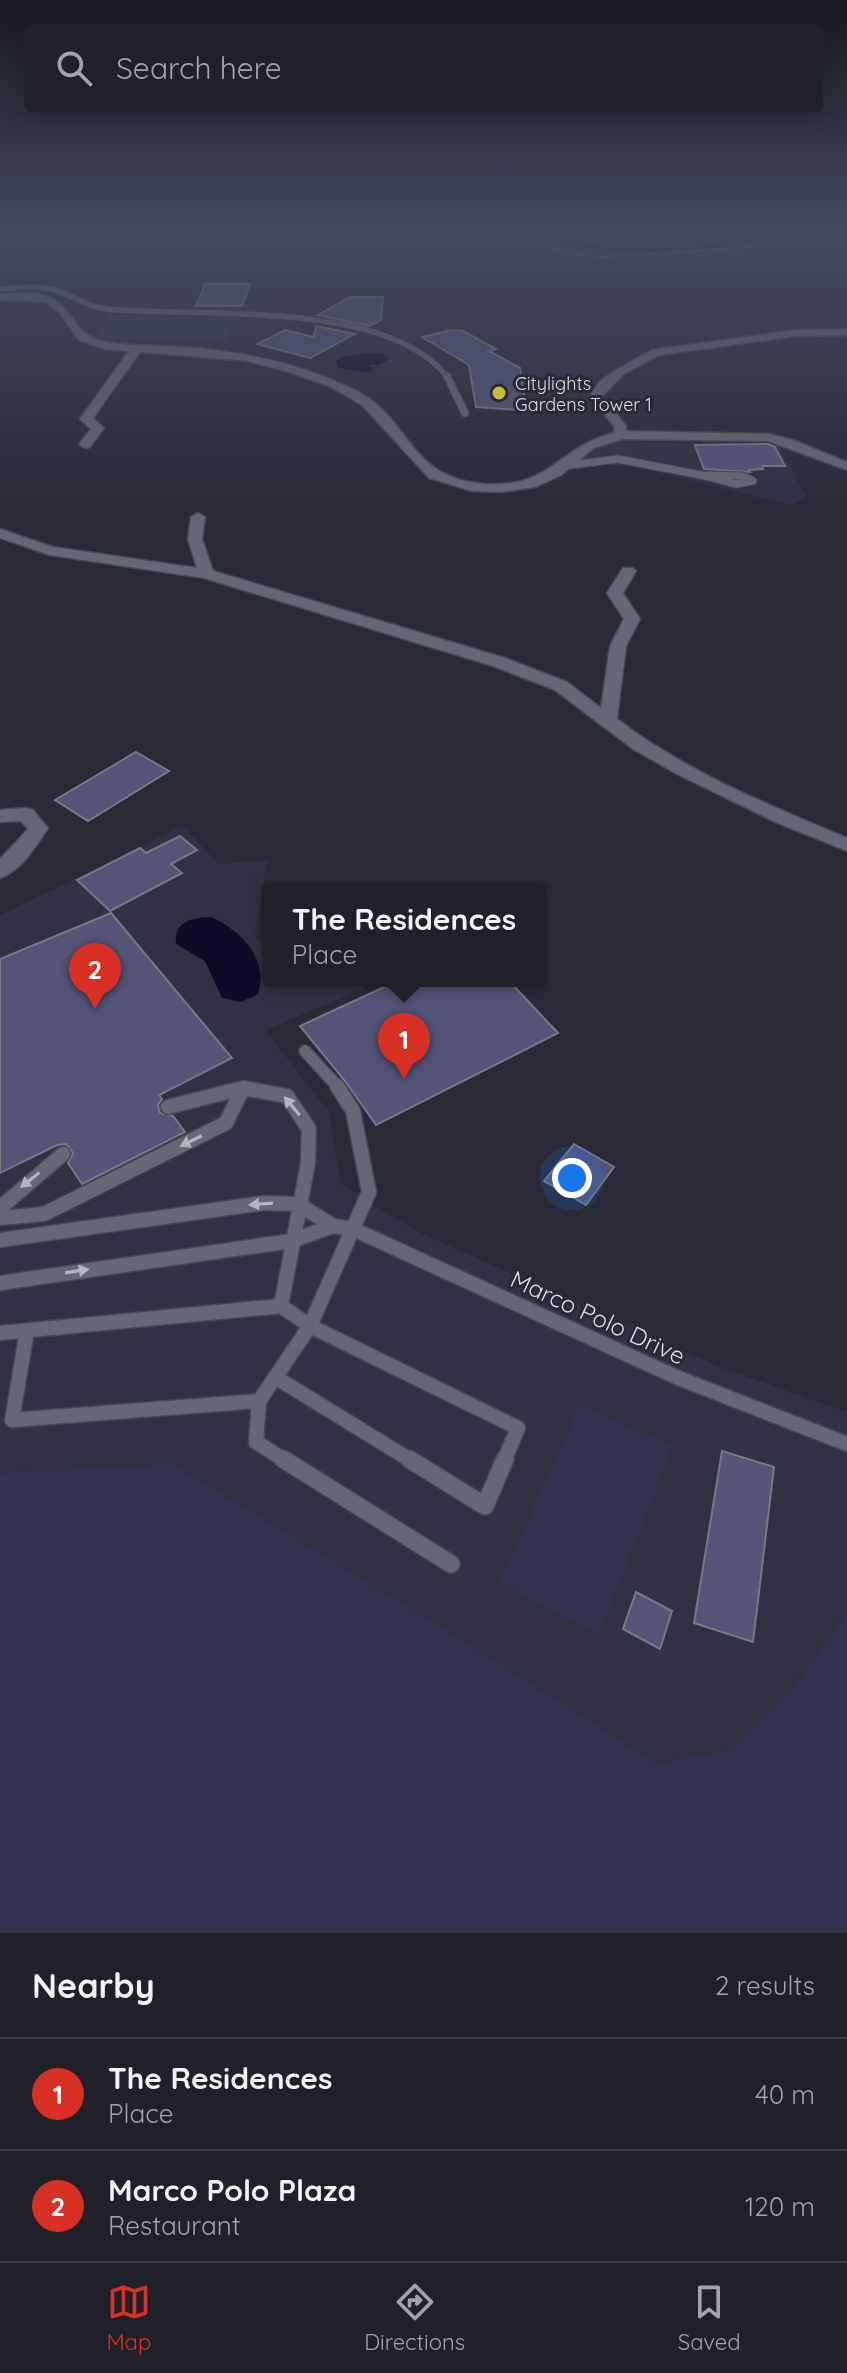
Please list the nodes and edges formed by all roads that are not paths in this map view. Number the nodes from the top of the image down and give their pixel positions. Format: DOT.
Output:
graph roads {
  1 [pos="69,322"];
  2 [pos="318,322"];
  3 [pos="847,332"];
  4 [pos="138,347"];
  5 [pos="465,413"];
  6 [pos="620,435"];
  7 [pos="85,444"];
  8 [pos="562,466"];
  9 [pos="847,466"];
  10 [pos="734,480"];
  11 [pos="198,517"];
  12 [pos="0,533"];
  13 [pos="628,571"];
  14 [pos="206,574"];
  15 [pos="608,719"];
  16 [pos="0,816"];
  17 [pos="847,845"];
  18 [pos="0,871"];
  19 [pos="305,1051"];
  20 [pos="243,1088"];
  21 [pos="168,1107"];
  22 [pos="63,1154"];
  23 [pos="298,1204"];
  24 [pos="0,1208"];
  25 [pos="0,1218"];
  26 [pos="333,1226"];
  27 [pos="353,1229"];
  28 [pos="0,1240"];
  29 [pos="291,1241"];
  30 [pos="0,1283"];
  31 [pos="281,1306"];
  32 [pos="310,1326"];
  33 [pos="27,1331"];
  34 [pos="0,1333"];
  35 [pos="275,1377"];
  36 [pos="259,1401"];
  37 [pos="847,1444"];
  38 [pos="451,1564"];
  1 -- 4 [label="street"];
  2 -- 5 [label="lane"];
  3 -- 6 [label="street"];
  4 -- 7 [label="street"];
  4 -- 8 [label="street"];
  6 -- 8 [label="street"];
  6 -- 9 [label="street"];
  8 -- 10 [label="lane"];
  11 -- 14 [label="street"];
  12 -- 14 [label="street"];
  13 -- 15 [label="street"];
  14 -- 15 [label="street"];
  15 -- 17 [label="street"];
  16 -- 18 [label="street"];
  19 -- 27 [label="lane"];
  20 -- 21 [label="lane"];
  23 -- 20 [label="lane, one-way"];
  20 -- 25 [label="lane, one-way"];
  22 -- 24 [label="lane, one-way"];
  23 -- 26 [label="lane, Marco Polo Drive"];
  23 -- 28 [label="lane, one-way"];
  23 -- 29 [label="lane"];
  26 -- 27 [label="lane, Marco Polo Drive"];
  26 -- 29 [label="lane, Marco Polo Drive"];
  27 -- 32 [label="lane"];
  27 -- 37 [label="lane, Marco Polo Drive"];
  30 -- 29 [label="lane, Marco Polo Drive, one-way"];
  29 -- 31 [label="lane"];
  31 -- 32 [label="lane"];
  31 -- 33 [label="lane"];
  32 -- 35 [label="lane"];
  32 -- 35 [label="lane"];
  33 -- 34 [label="lane"];
  33 -- 36 [label="lane"];
  35 -- 36 [label="lane"];
  36 -- 38 [label="lane"];
}
